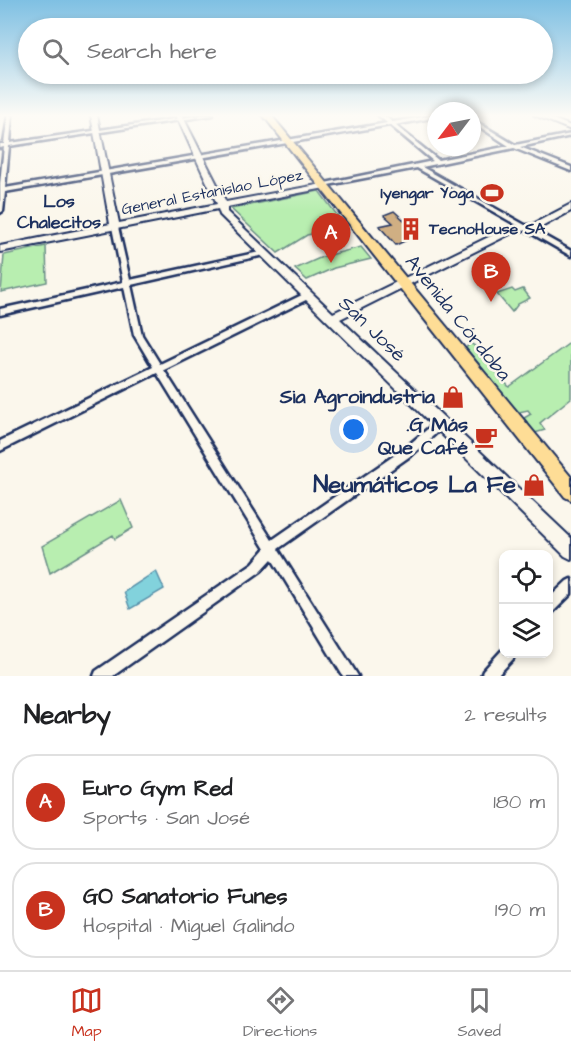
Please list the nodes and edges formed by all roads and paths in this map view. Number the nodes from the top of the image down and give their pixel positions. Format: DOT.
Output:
graph roads {
  1 [pos="4,147"];
  2 [pos="99,147"];
  3 [pos="195,147"];
  4 [pos="262,147"];
  5 [pos="293,147"];
  6 [pos="418,147"];
  7 [pos="510,147"];
  8 [pos="514,147"];
  9 [pos="200,157"];
  10 [pos="437,162"];
  11 [pos="417,166"];
  12 [pos="571,169"];
  13 [pos="104,173"];
  14 [pos="325,185"];
  15 [pos="1,190"];
  16 [pos="221,206"];
  17 [pos="571,207"];
  18 [pos="0,212"];
  19 [pos="115,226"];
  20 [pos="525,228"];
  21 [pos="0,249"];
  22 [pos="264,253"];
  23 [pos="571,254"];
  24 [pos="404,283"];
  25 [pos="127,284"];
  26 [pos="307,296"];
  27 [pos="0,312"];
  28 [pos="331,319"];
  29 [pos="159,368"];
  30 [pos="440,424"];
  31 [pos="0,446"];
  32 [pos="571,491"];
  33 [pos="272,550"];
  34 [pos="571,550"];
  35 [pos="571,585"];
  36 [pos="553,605"];
  37 [pos="504,658"];
  38 [pos="101,676"];
  39 [pos="351,676"];
  40 [pos="488,676"];
  1 -- 15 [label="street"];
  2 -- 13 [label="street"];
  3 -- 9 [label="street, San José"];
  4 -- 9 [label="street"];
  5 -- 14 [label="main road, Avenida Córdoba"];
  6 -- 10 [label="street"];
  7 -- 10 [label="street, General Estanislao López"];
  8 -- 12 [label="street"];
  9 -- 13 [label="street"];
  9 -- 16 [label="street, San José"];
  10 -- 11 [label="street, General Estanislao López"];
  11 -- 14 [label="street, General Estanislao López"];
  11 -- 20 [label="street"];
  13 -- 15 [label="street"];
  13 -- 19 [label="street"];
  14 -- 16 [label="street, General Estanislao López"];
  14 -- 24 [label="main road, Avenida Córdoba"];
  15 -- 18 [label="street"];
  16 -- 19 [label="street, General Estanislao López"];
  16 -- 22 [label="street, San José"];
  17 -- 20 [label="street"];
  19 -- 21 [label="street, General Estanislao López"];
  19 -- 25 [label="street"];
  20 -- 23 [label="street"];
  20 -- 24 [label="street"];
  22 -- 25 [label="street"];
  22 -- 26 [label="street, San José"];
  24 -- 28 [label="street"];
  24 -- 32 [label="main road, Avenida Córdoba"];
  25 -- 27 [label="street"];
  25 -- 29 [label="street"];
  26 -- 28 [label="street, San José"];
  26 -- 29 [label="street"];
  28 -- 30 [label="street, San José"];
  29 -- 31 [label="street"];
  29 -- 33 [label="street"];
  30 -- 33 [label="street"];
  30 -- 34 [label="street, San José"];
  33 -- 38 [label="street"];
  33 -- 39 [label="street"];
  35 -- 36 [label="street"];
  37 -- 40 [label="street"];
}
